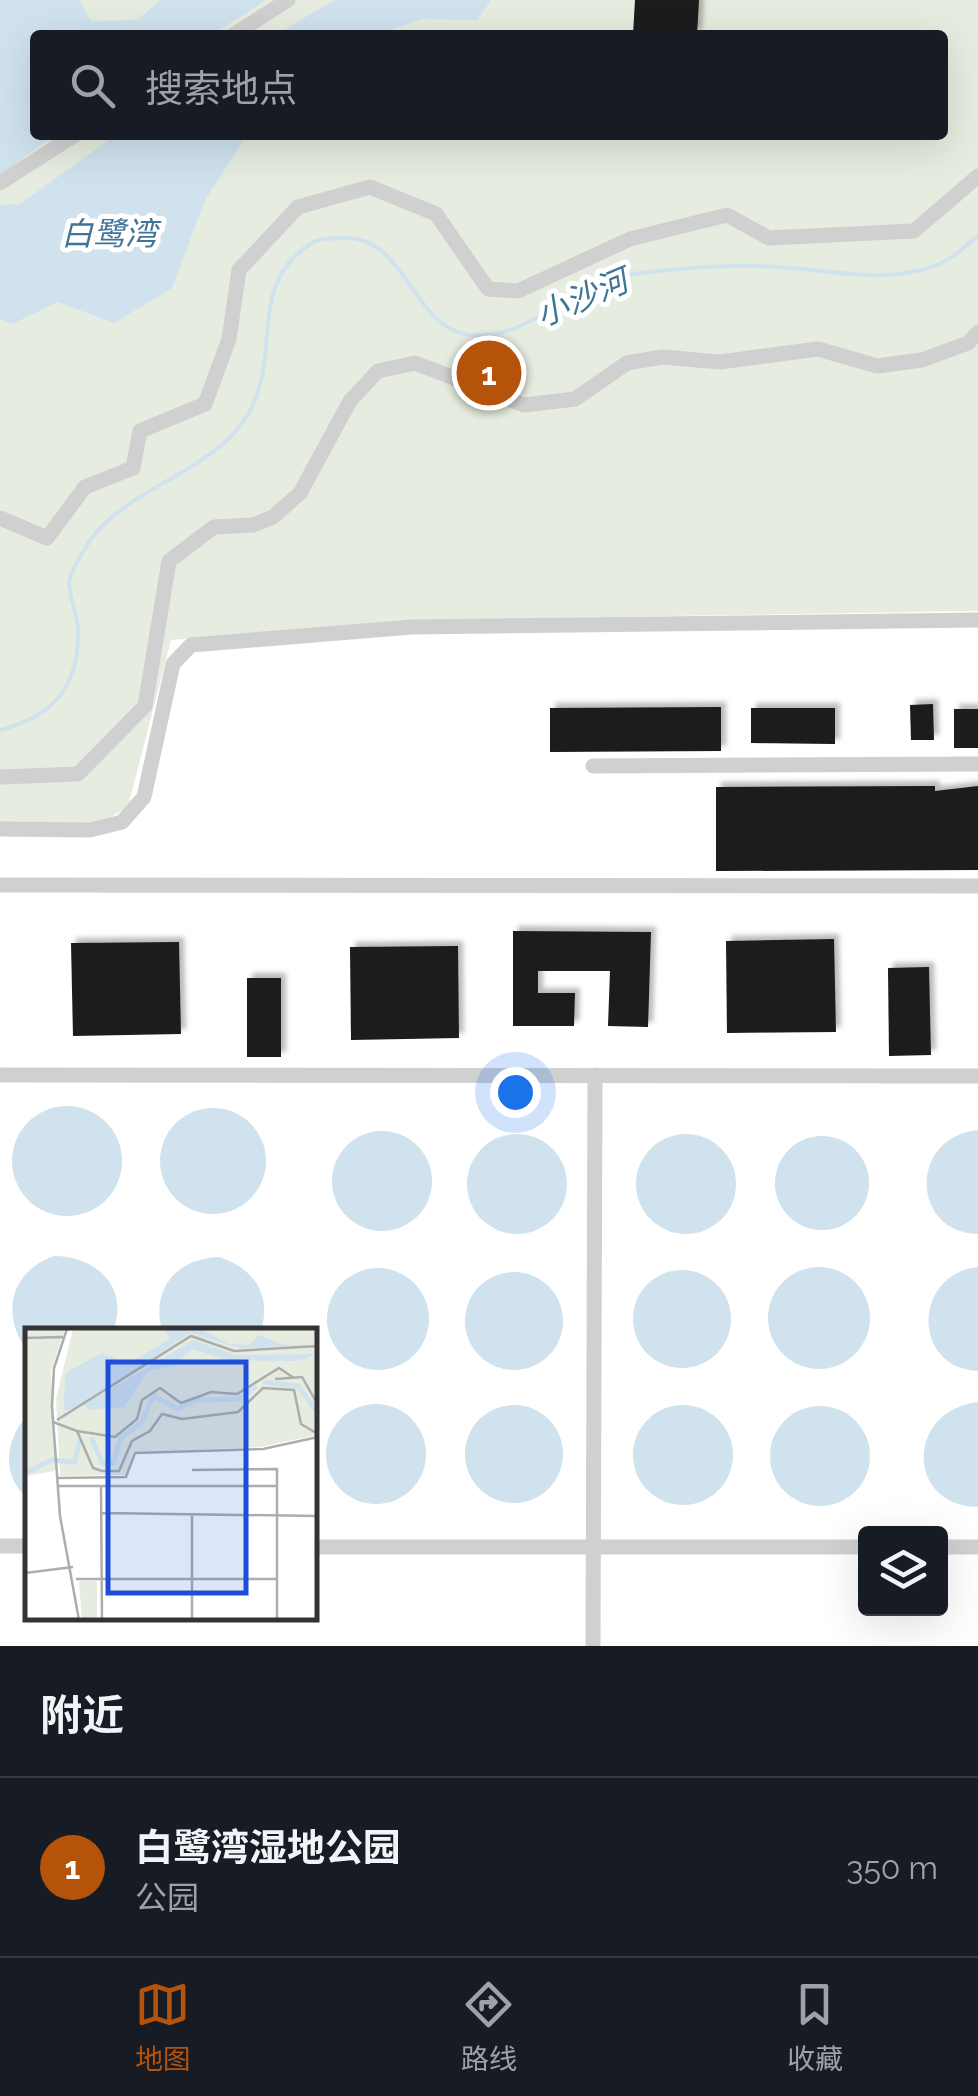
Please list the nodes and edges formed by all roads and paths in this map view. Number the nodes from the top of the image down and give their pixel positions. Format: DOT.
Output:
graph roads {
  1 [pos="288,0"];
  2 [pos="241,30"];
  3 [pos="67,140"];
  4 [pos="978,176"];
  5 [pos="0,182"];
  6 [pos="978,332"];
  7 [pos="0,518"];
  8 [pos="978,620"];
  9 [pos="978,764"];
  10 [pos="594,766"];
  11 [pos="0,777"];
  12 [pos="0,829"];
  13 [pos="0,885"];
  14 [pos="978,886"];
  15 [pos="0,1075"];
  16 [pos="595,1075"];
  17 [pos="978,1076"];
  18 [pos="318,1547"];
  19 [pos="858,1547"];
  20 [pos="948,1547"];
  21 [pos="978,1547"];
  22 [pos="594,1548"];
  23 [pos="593,1646"];
  1 -- 2 [label="street"];
  3 -- 5 [label="street"];
  4 -- 7 [label="street"];
  6 -- 11 [label="street"];
  8 -- 12 [label="street"];
  9 -- 10 [label="street"];
  13 -- 14 [label="street"];
  15 -- 16 [label="street"];
  16 -- 17 [label="street"];
  16 -- 22 [label="street"];
  18 -- 22 [label="street"];
  19 -- 22 [label="street"];
  20 -- 21 [label="street"];
  22 -- 23 [label="street"];
}
